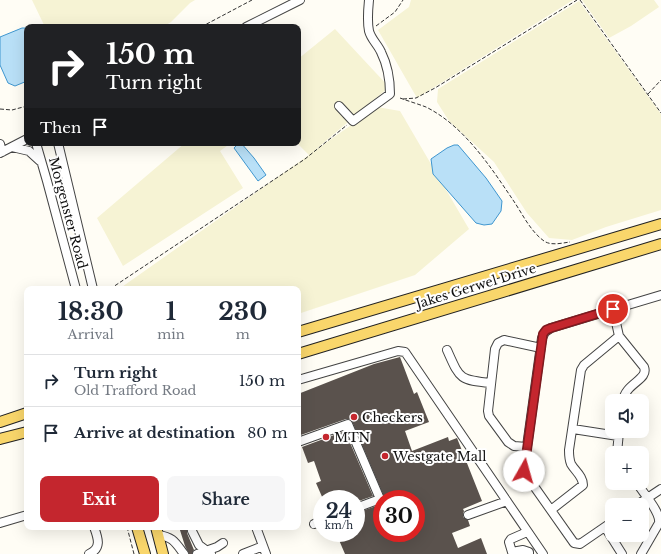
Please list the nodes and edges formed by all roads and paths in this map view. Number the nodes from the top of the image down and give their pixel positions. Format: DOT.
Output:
graph roads {
  1 [pos="252,0"];
  2 [pos="300,0"];
  3 [pos="369,0"];
  4 [pos="402,0"];
  5 [pos="577,0"];
  6 [pos="580,0"];
  7 [pos="207,24"];
  8 [pos="252,24"];
  9 [pos="369,32"];
  10 [pos="661,80"];
  11 [pos="390,94"];
  12 [pos="648,94"];
  13 [pos="400,98"];
  14 [pos="339,106"];
  15 [pos="24,107"];
  16 [pos="0,109"];
  17 [pos="661,113"];
  18 [pos="352,121"];
  19 [pos="24,141"];
  20 [pos="37,146"];
  21 [pos="59,146"];
  22 [pos="12,147"];
  23 [pos="1,150"];
  24 [pos="43,165"];
  25 [pos="661,224"];
  26 [pos="574,241"];
  27 [pos="661,244"];
  28 [pos="75,286"];
  29 [pos="92,286"];
  30 [pos="115,286"];
  31 [pos="661,295"];
  32 [pos="613,309"];
  33 [pos="301,331"];
  34 [pos="619,336"];
  35 [pos="541,348"];
  36 [pos="448,350"];
  37 [pos="301,353"];
  38 [pos="301,379"];
  39 [pos="491,383"];
  40 [pos="625,394"];
  41 [pos="24,414"];
  42 [pos="0,422"];
  43 [pos="573,429"];
  44 [pos="24,433"];
  45 [pos="605,433"];
  46 [pos="0,439"];
  47 [pos="301,441"];
  48 [pos="527,447"];
  49 [pos="661,489"];
  50 [pos="642,490"];
  51 [pos="647,498"];
  52 [pos="506,501"];
  53 [pos="649,501"];
  54 [pos="365,505"];
  55 [pos="551,510"];
  56 [pos="468,515"];
  57 [pos="24,516"];
  58 [pos="0,523"];
  59 [pos="605,527"];
  60 [pos="95,530"];
  61 [pos="128,530"];
  62 [pos="139,530"];
  63 [pos="257,530"];
  64 [pos="192,531"];
  65 [pos="527,532"];
  66 [pos="158,534"];
  67 [pos="649,540"];
  68 [pos="617,542"];
  69 [pos="648,542"];
  70 [pos="223,543"];
  71 [pos="265,550"];
  72 [pos="208,552"];
  73 [pos="510,553"];
  74 [pos="89,554"];
  75 [pos="134,554"];
  76 [pos="145,554"];
  77 [pos="163,554"];
  78 [pos="168,554"];
  79 [pos="184,554"];
  80 [pos="197,554"];
  81 [pos="243,554"];
  82 [pos="529,554"];
  83 [pos="543,554"];
  84 [pos="622,554"];
  85 [pos="641,554"];
  1 -- 7 [label="path"];
  2 -- 8 [label="street"];
  3 -- 9 [label="street"];
  4 -- 9 [label="path"];
  5 -- 13 [label="path"];
  6 -- 12 [label="path"];
  9 -- 11 [label="street"];
  10 -- 12 [label="path"];
  11 -- 13 [label="path"];
  11 -- 18 [label="street"];
  12 -- 17 [label="path"];
  13 -- 26 [label="path"];
  14 -- 18 [label="street"];
  15 -- 16 [label="path"];
  18 -- 30 [label="path"];
  19 -- 22 [label="street"];
  20 -- 24 [label="street, Morgenster Road"];
  21 -- 29 [label="street, Morgenster Road"];
  22 -- 23 [label="street"];
  22 -- 24 [label="street"];
  24 -- 28 [label="street, Morgenster Road"];
  25 -- 33 [label="main road, Jakes Gerwel Drive"];
  27 -- 37 [label="main road, Jakes Gerwel Drive"];
  31 -- 32 [label="street"];
  32 -- 34 [label="street"];
  32 -- 35 [label="street"];
  34 -- 40 [label="street"];
  34 -- 43 [label="street"];
  35 -- 39 [label="street"];
  35 -- 48 [label="street"];
  36 -- 39 [label="street"];
  38 -- 52 [label="street"];
  39 -- 48 [label="street"];
  41 -- 42 [label="main road"];
  43 -- 45 [label="street"];
  43 -- 55 [label="street"];
  44 -- 46 [label="main road"];
  47 -- 54 [label="street"];
  48 -- 55 [label="street"];
  49 -- 51 [label="street"];
  50 -- 51 [label="street"];
  52 -- 56 [label="street"];
  52 -- 65 [label="street"];
  53 -- 67 [label="street"];
  55 -- 59 [label="street"];
  57 -- 58 [label="street"];
  60 -- 74 [label="street"];
  61 -- 75 [label="path"];
  62 -- 76 [label="main road"];
  63 -- 71 [label="street"];
  64 -- 72 [label="street"];
  65 -- 73 [label="street"];
  65 -- 83 [label="street"];
  66 -- 77 [label="main road"];
  66 -- 78 [label="main road"];
  66 -- 79 [label="street"];
  68 -- 84 [label="street"];
  69 -- 85 [label="street"];
  70 -- 72 [label="street"];
  71 -- 81 [label="street"];
  72 -- 80 [label="street"];
  73 -- 82 [label="street"];
}
